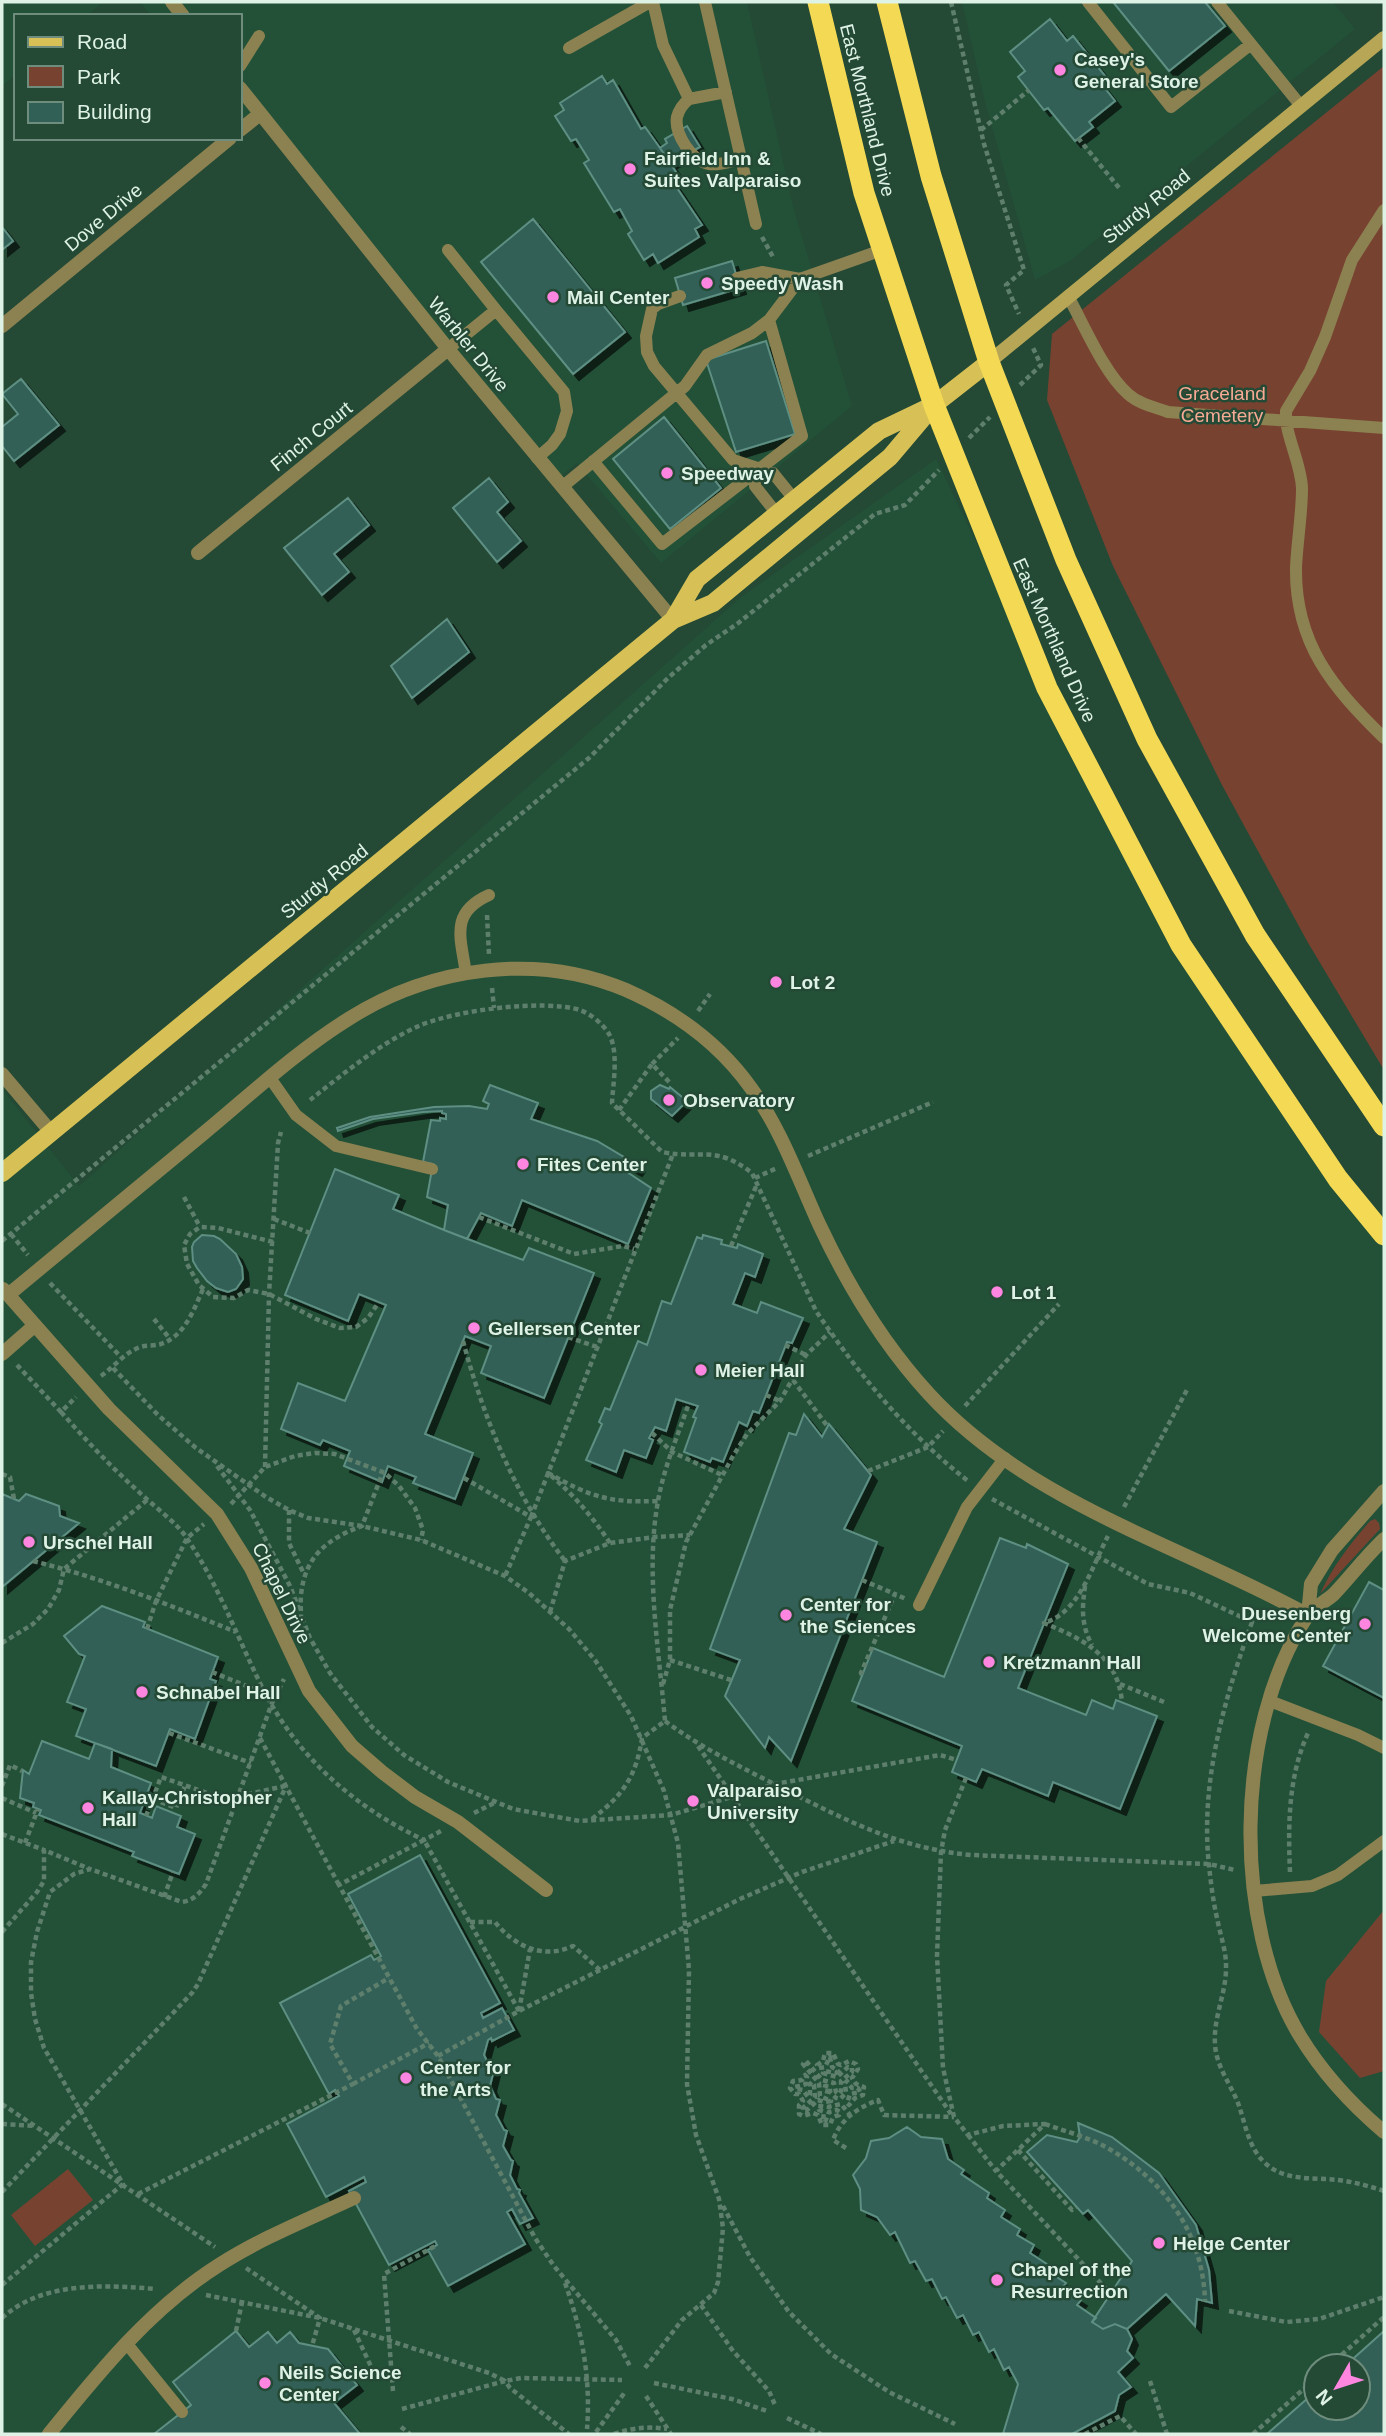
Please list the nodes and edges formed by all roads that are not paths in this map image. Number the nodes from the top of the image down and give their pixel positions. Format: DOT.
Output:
graph roads {
  1 [pos="652,2"];
  2 [pos="705,2"];
  3 [pos="818,2"];
  4 [pos="887,2"];
  5 [pos="1088,2"];
  6 [pos="1217,2"];
  7 [pos="259,36"];
  8 [pos="1384,38"];
  9 [pos="1251,44"];
  10 [pos="569,48"];
  11 [pos="242,63"];
  12 [pos="242,91"];
  13 [pos="726,92"];
  14 [pos="689,99"];
  15 [pos="1301,106"];
  16 [pos="260,114"];
  17 [pos="242,128"];
  18 [pos="228,140"];
  19 [pos="741,159"];
  20 [pos="1384,209"];
  21 [pos="756,224"];
  22 [pos="448,250"];
  23 [pos="882,250"];
  24 [pos="737,278"];
  25 [pos="800,279"];
  26 [pos="680,296"];
  27 [pos="1068,296"];
  28 [pos="496,310"];
  29 [pos="769,320"];
  30 [pos="2,326"];
  31 [pos="448,349"];
  32 [pos="989,362"];
  33 [pos="677,392"];
  34 [pos="934,405"];
  35 [pos="1286,421"];
  36 [pos="1384,428"];
  37 [pos="537,458"];
  38 [pos="593,461"];
  39 [pos="756,469"];
  40 [pos="562,487"];
  41 [pos="794,499"];
  42 [pos="776,514"];
  43 [pos="198,553"];
  44 [pos="673,620"];
  45 [pos="1384,738"];
  46 [pos="489,895"];
  47 [pos="466,974"];
  48 [pos="2,1074"];
  49 [pos="270,1078"];
  50 [pos="1384,1126"];
  51 [pos="51,1132"];
  52 [pos="432,1169"];
  53 [pos="2,1173"];
  54 [pos="1384,1235"];
  55 [pos="5,1292"];
  56 [pos="34,1326"];
  57 [pos="3,1353"];
  58 [pos="1005,1458"];
  59 [pos="1384,1491"];
  60 [pos="1384,1539"];
  61 [pos="919,1605"];
  62 [pos="1308,1615"];
  63 [pos="1270,1701"];
  64 [pos="1384,1748"];
  65 [pos="1384,1841"];
  66 [pos="546,1890"];
  67 [pos="1254,1891"];
  68 [pos="1384,2132"];
  69 [pos="354,2198"];
  70 [pos="127,2344"];
  71 [pos="182,2412"];
  72 [pos="49,2434"];
  1 -- 10 [label="lane"];
  1 -- 14 [label="lane"];
  2 -- 13 [label="lane"];
  3 -- 23 [label="highway, East Morthland Drive"];
  4 -- 32 [label="highway"];
  5 -- 9 [label="lane"];
  6 -- 9 [label="lane"];
  7 -- 11 [label="lane"];
  8 -- 15 [label="street, Sturdy Road"];
  9 -- 15 [label="lane"];
  12 -- 16 [label="street, Warbler Drive"];
  13 -- 14 [label="lane"];
  13 -- 19 [label="lane"];
  14 -- 19 [label="lane"];
  15 -- 27 [label="street, Sturdy Road"];
  16 -- 17 [label="street"];
  16 -- 31 [label="street, Warbler Drive"];
  18 -- 30 [label="street, Dove Drive"];
  19 -- 21 [label="lane"];
  20 -- 35 [label="lane"];
  22 -- 28 [label="lane"];
  23 -- 25 [label="lane"];
  23 -- 34 [label="highway, East Morthland Drive"];
  24 -- 25 [label="lane"];
  25 -- 29 [label="lane"];
  26 -- 33 [label="lane"];
  27 -- 32 [label="street, Sturdy Road"];
  27 -- 35 [label="lane"];
  28 -- 31 [label="lane"];
  28 -- 37 [label="lane"];
  29 -- 33 [label="lane"];
  29 -- 39 [label="lane"];
  31 -- 37 [label="street, Warbler Drive"];
  31 -- 43 [label="street, Finch Court"];
  32 -- 34 [label="main road, Sturdy Road"];
  32 -- 50 [label="highway"];
  33 -- 38 [label="lane"];
  33 -- 39 [label="lane"];
  34 -- 41 [label="main road, Sturdy Road"];
  34 -- 44 [label="main road, Sturdy Road"];
  34 -- 54 [label="highway, East Morthland Drive"];
  35 -- 36 [label="lane"];
  35 -- 45 [label="lane"];
  37 -- 40 [label="street, Warbler Drive"];
  38 -- 39 [label="lane"];
  38 -- 40 [label="lane"];
  39 -- 41 [label="lane"];
  39 -- 42 [label="lane"];
  40 -- 44 [label="street, Warbler Drive"];
  41 -- 42 [label="main road, Sturdy Road"];
  42 -- 44 [label="main road, Sturdy Road"];
  44 -- 51 [label="main road, Sturdy Road"];
  46 -- 47 [label="lane"];
  47 -- 49 [label="street"];
  47 -- 58 [label="street"];
  48 -- 51 [label="street"];
  49 -- 52 [label="lane"];
  49 -- 55 [label="street"];
  51 -- 53 [label="main road, Sturdy Road"];
  55 -- 56 [label="street, Chapel Drive"];
  56 -- 57 [label="street"];
  56 -- 66 [label="street, Chapel Drive"];
  58 -- 61 [label="lane"];
  58 -- 62 [label="street"];
  59 -- 62 [label="street"];
  60 -- 62 [label="street"];
  62 -- 63 [label="street"];
  63 -- 64 [label="lane"];
  63 -- 67 [label="street"];
  65 -- 67 [label="lane"];
  67 -- 68 [label="street"];
  69 -- 70 [label="street"];
  70 -- 71 [label="lane"];
  70 -- 72 [label="street"];
}
